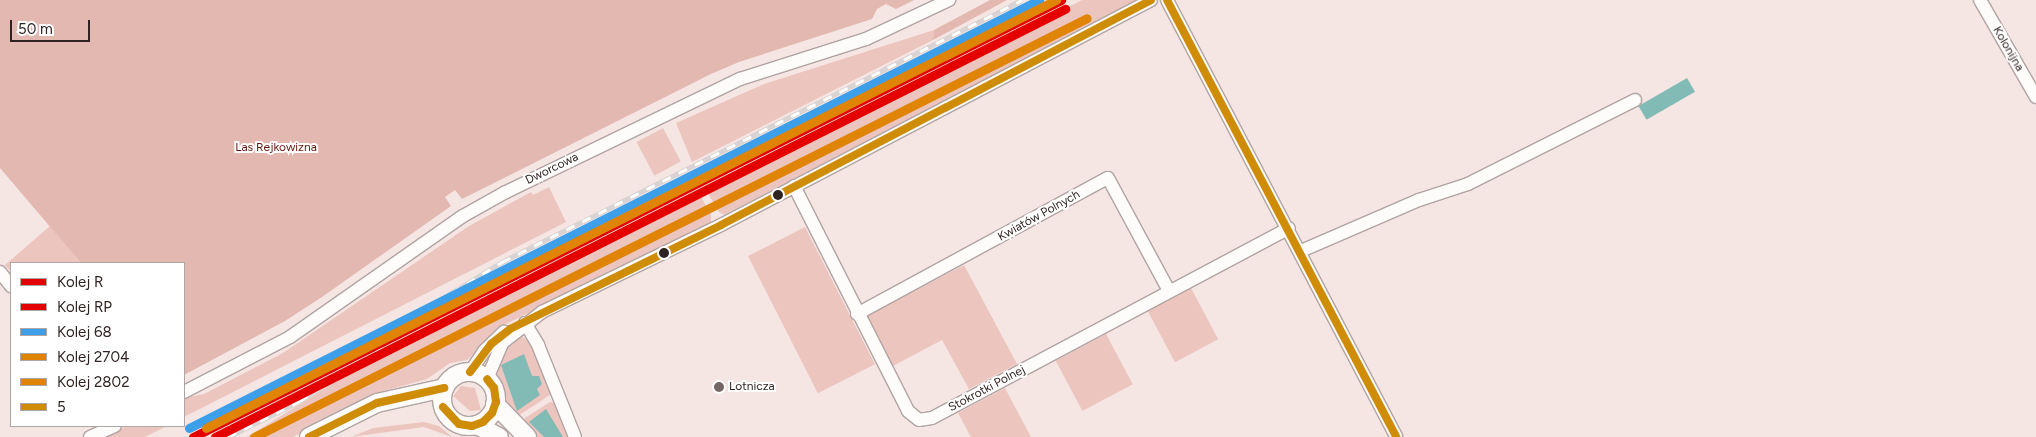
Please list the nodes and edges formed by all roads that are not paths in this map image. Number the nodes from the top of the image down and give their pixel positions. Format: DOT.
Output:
graph roads {
  1 [pos="949,0"];
  2 [pos="1150,0"];
  3 [pos="1167,0"];
  4 [pos="1980,0"];
  5 [pos="2036,97"];
  6 [pos="1635,100"];
  7 [pos="794,186"];
  8 [pos="1288,228"];
  9 [pos="1301,251"];
  10 [pos="0,272"];
  11 [pos="10,285"];
  12 [pos="1169,290"];
  13 [pos="857,314"];
  14 [pos="525,323"];
  15 [pos="470,372"];
  16 [pos="487,379"];
  17 [pos="444,388"];
  18 [pos="185,391"];
  19 [pos="496,404"];
  20 [pos="443,407"];
  21 [pos="341,422"];
  22 [pos="478,425"];
  23 [pos="113,427"];
  24 [pos="90,437"];
  25 [pos="309,437"];
  26 [pos="499,437"];
  27 [pos="527,437"];
  28 [pos="575,437"];
  29 [pos="1396,437"];
  1 -- 18 [label="street, Dworcowa"];
  2 -- 7 [label="street"];
  3 -- 8 [label="street"];
  4 -- 5 [label="street, Kolonijna"];
  6 -- 9 [label="street"];
  7 -- 13 [label="street, Stokrotki Polnej"];
  7 -- 14 [label="street"];
  8 -- 9 [label="street"];
  8 -- 12 [label="street, Stokrotki Polnej"];
  9 -- 29 [label="street"];
  10 -- 11 [label="street"];
  12 -- 13 [label="street, Stokrotki Polnej"];
  12 -- 13 [label="street, Kwiatów Polnych"];
  14 -- 15 [label="street"];
  14 -- 16 [label="street"];
  14 -- 28 [label="street"];
  15 -- 16 [label="main road"];
  15 -- 17 [label="main road"];
  16 -- 19 [label="main road"];
  17 -- 20 [label="main road"];
  17 -- 21 [label="main road"];
  19 -- 22 [label="main road"];
  19 -- 27 [label="main road"];
  20 -- 21 [label="main road"];
  20 -- 22 [label="main road"];
  21 -- 25 [label="main road"];
  22 -- 26 [label="main road"];
  23 -- 24 [label="street"];
}
